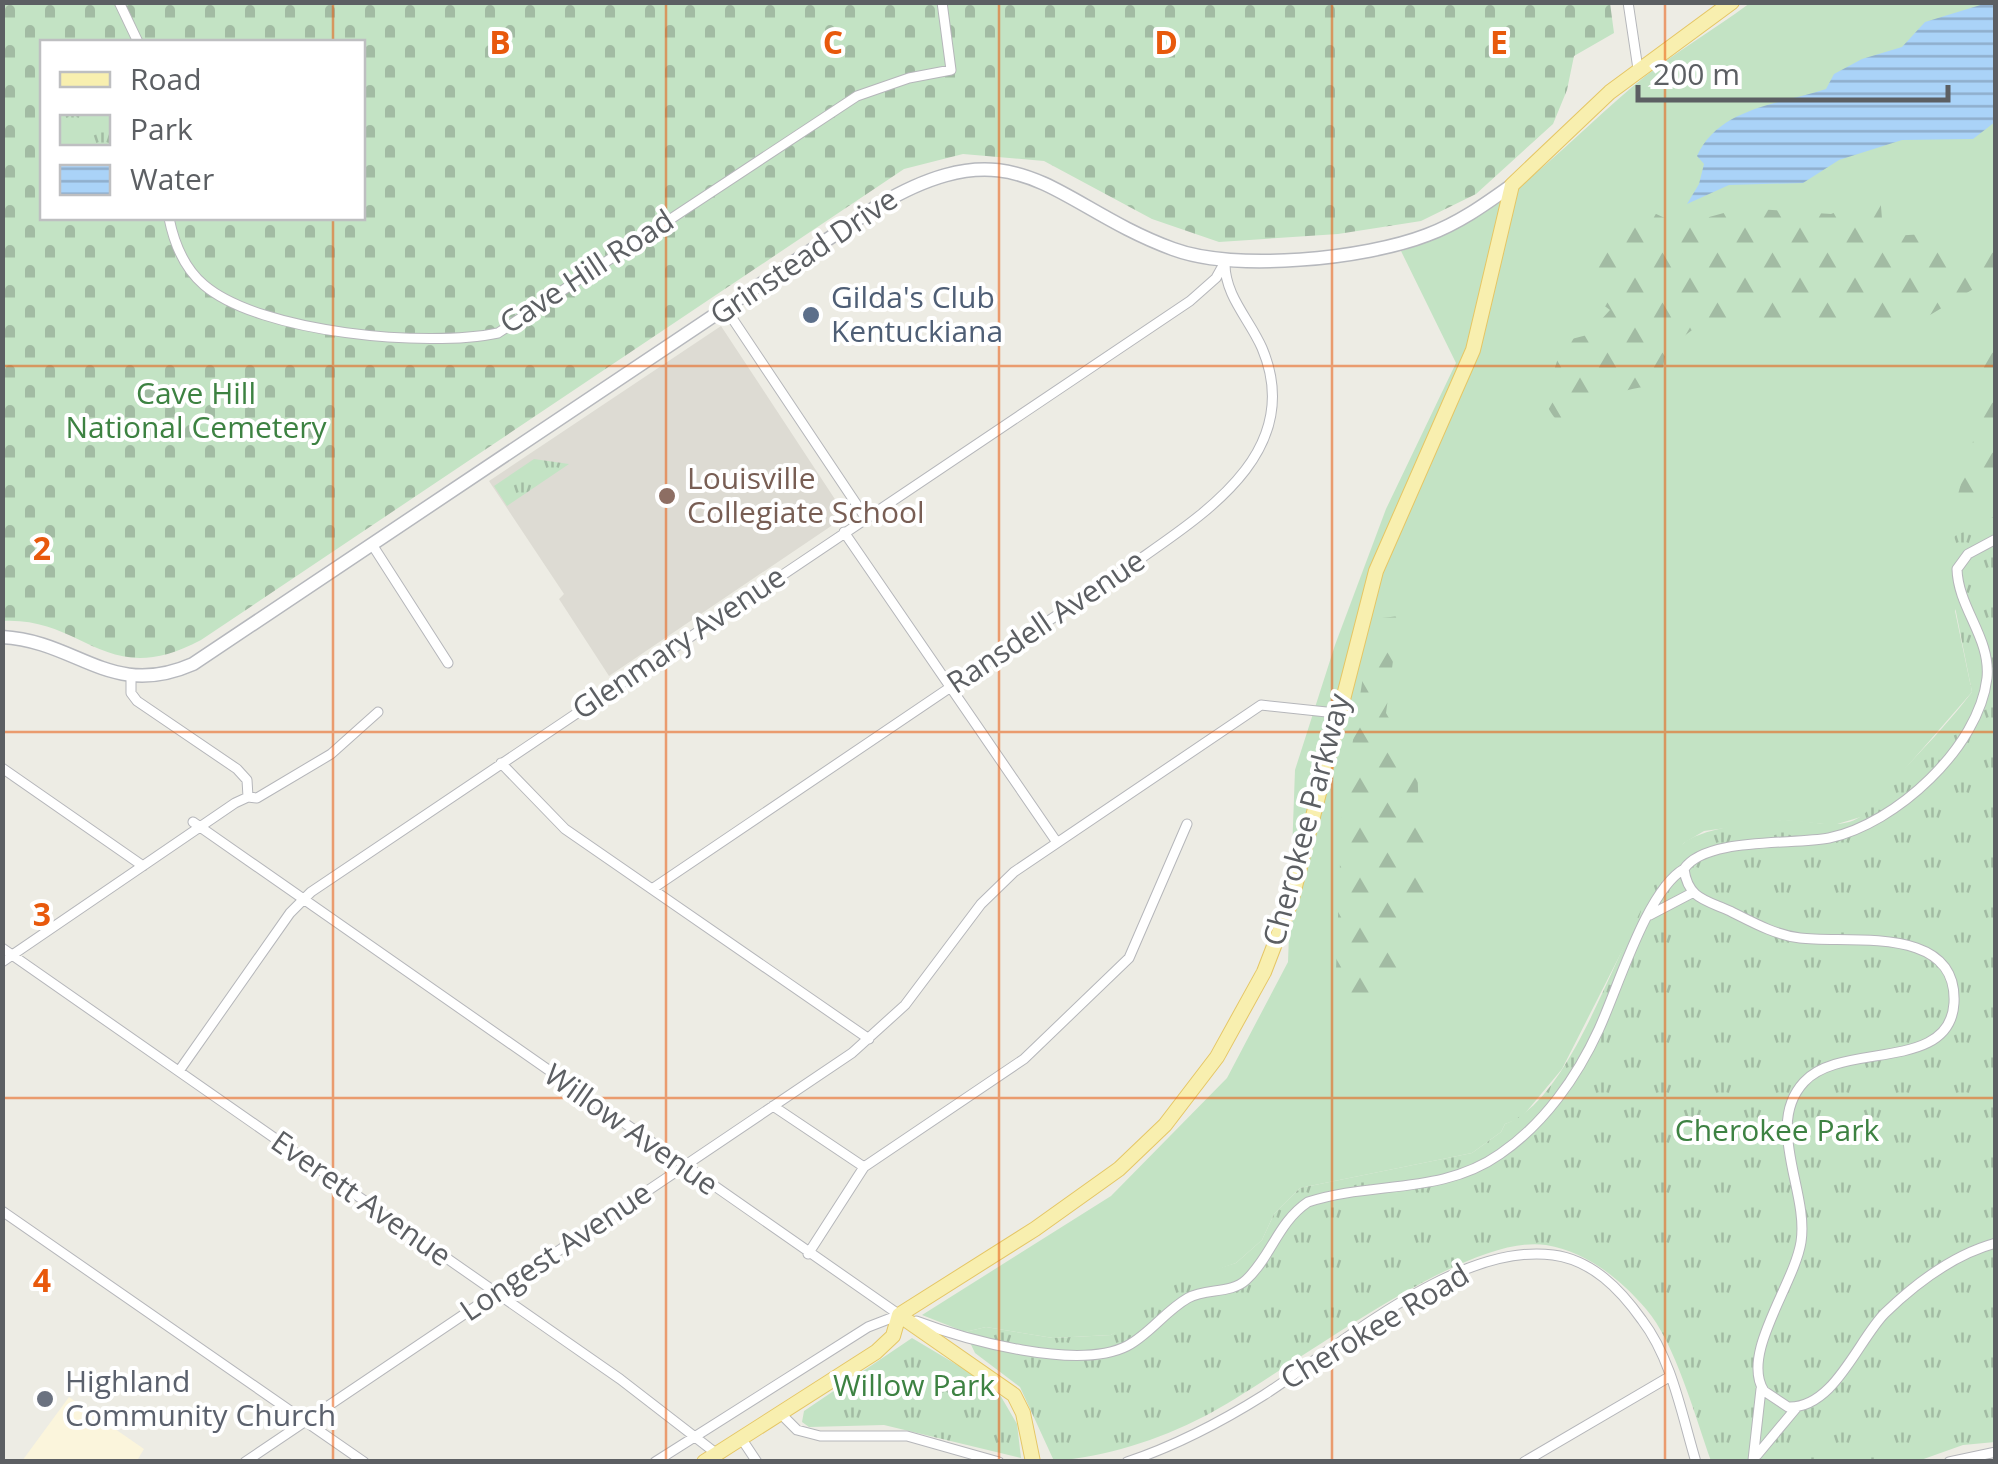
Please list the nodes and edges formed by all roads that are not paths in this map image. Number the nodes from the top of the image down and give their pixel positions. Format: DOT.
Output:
graph roads {
  1 [pos="119,2"];
  2 [pos="942,2"];
  3 [pos="1628,2"];
  4 [pos="1732,2"];
  5 [pos="137,40"];
  6 [pos="1638,69"];
  7 [pos="1512,185"];
  8 [pos="171,220"];
  9 [pos="1225,262"];
  10 [pos="726,308"];
  11 [pos="864,518"];
  12 [pos="844,532"];
  13 [pos="1996,539"];
  14 [pos="373,546"];
  15 [pos="2,637"];
  16 [pos="448,663"];
  17 [pos="131,678"];
  18 [pos="951,686"];
  19 [pos="378,712"];
  20 [pos="1336,713"];
  21 [pos="502,763"];
  22 [pos="2,768"];
  23 [pos="248,797"];
  24 [pos="1188,824"];
  25 [pos="196,825"];
  26 [pos="1056,841"];
  27 [pos="143,866"];
  28 [pos="1684,869"];
  29 [pos="652,889"];
  30 [pos="1692,893"];
  31 [pos="303,900"];
  32 [pos="1650,915"];
  33 [pos="2,948"];
  34 [pos="12,954"];
  35 [pos="2,962"];
  36 [pos="869,1039"];
  37 [pos="179,1072"];
  38 [pos="773,1106"];
  39 [pos="684,1166"];
  40 [pos="864,1168"];
  41 [pos="2,1211"];
  42 [pos="1996,1243"];
  43 [pos="808,1254"];
  44 [pos="496,1294"];
  45 [pos="899,1314"];
  46 [pos="1669,1377"];
  47 [pos="1761,1388"];
  48 [pos="1797,1407"];
  49 [pos="781,1414"];
  50 [pos="304,1421"];
  51 [pos="697,1435"];
  52 [pos="741,1438"];
  53 [pos="1996,1452"];
  54 [pos="711,1458"];
  55 [pos="1753,1461"];
  56 [pos="245,1462"];
  57 [pos="364,1462"];
  58 [pos="654,1462"];
  59 [pos="757,1462"];
  60 [pos="999,1462"];
  61 [pos="1034,1462"];
  62 [pos="1127,1462"];
  63 [pos="1524,1462"];
  64 [pos="1696,1462"];
  65 [pos="1949,1462"];
  1 -- 5 [label="street"];
  2 -- 8 [label="street, Cave Hill Road"];
  3 -- 6 [label="street"];
  4 -- 6 [label="main road, Grinstead Drive"];
  6 -- 7 [label="main road, Grinstead Drive"];
  7 -- 9 [label="main road, Grinstead Drive"];
  7 -- 20 [label="main road, Cherokee Parkway"];
  9 -- 10 [label="main road, Grinstead Drive"];
  9 -- 11 [label="street, Glenmary Avenue"];
  9 -- 18 [label="street, Ransdell Avenue"];
  10 -- 11 [label="street"];
  10 -- 14 [label="main road, Grinstead Drive"];
  11 -- 12 [label="street, Glenmary Avenue"];
  12 -- 18 [label="street"];
  12 -- 21 [label="street, Glenmary Avenue"];
  13 -- 28 [label="street"];
  14 -- 16 [label="street"];
  14 -- 17 [label="main road, Grinstead Drive"];
  15 -- 17 [label="main road, Grinstead Drive"];
  17 -- 23 [label="street"];
  18 -- 26 [label="street"];
  18 -- 29 [label="street, Ransdell Avenue"];
  19 -- 23 [label="street"];
  20 -- 26 [label="street, Longest Avenue"];
  20 -- 45 [label="main road, Cherokee Parkway"];
  21 -- 29 [label="street"];
  21 -- 31 [label="street, Glenmary Avenue"];
  22 -- 27 [label="street"];
  23 -- 25 [label="street"];
  24 -- 40 [label="street"];
  25 -- 27 [label="street"];
  25 -- 31 [label="street, Willow Avenue"];
  26 -- 36 [label="street, Longest Avenue"];
  27 -- 34 [label="street"];
  28 -- 30 [label="street"];
  28 -- 32 [label="street"];
  29 -- 36 [label="street"];
  30 -- 32 [label="street"];
  30 -- 47 [label="street"];
  31 -- 37 [label="street, Glenmary Avenue"];
  31 -- 39 [label="street, Willow Avenue"];
  32 -- 45 [label="street"];
  33 -- 34 [label="street, Everett Avenue"];
  34 -- 35 [label="street"];
  34 -- 37 [label="street, Everett Avenue"];
  36 -- 38 [label="street, Longest Avenue"];
  37 -- 44 [label="street, Everett Avenue"];
  38 -- 39 [label="street, Longest Avenue"];
  38 -- 40 [label="street"];
  39 -- 43 [label="street, Willow Avenue"];
  39 -- 44 [label="street, Longest Avenue"];
  40 -- 43 [label="street"];
  41 -- 50 [label="street"];
  42 -- 48 [label="street"];
  43 -- 45 [label="street, Willow Avenue"];
  44 -- 50 [label="street, Longest Avenue"];
  44 -- 51 [label="street, Everett Avenue"];
  45 -- 49 [label="main road, Cherokee Parkway"];
  45 -- 51 [label="street, Cherokee Parkway"];
  45 -- 61 [label="main road, Willow Avenue"];
  46 -- 62 [label="street, Cherokee Road"];
  46 -- 63 [label="street"];
  46 -- 64 [label="street, Cherokee Road"];
  47 -- 48 [label="street"];
  47 -- 55 [label="street"];
  48 -- 55 [label="street"];
  49 -- 52 [label="main road, Cherokee Parkway"];
  49 -- 60 [label="street"];
  50 -- 56 [label="street, Longest Avenue"];
  50 -- 57 [label="street"];
  51 -- 54 [label="street, Everett Avenue"];
  51 -- 58 [label="street, Cherokee Parkway"];
  52 -- 54 [label="main road, Cherokee Parkway"];
  52 -- 59 [label="street"];
  53 -- 65 [label="street"];
}
